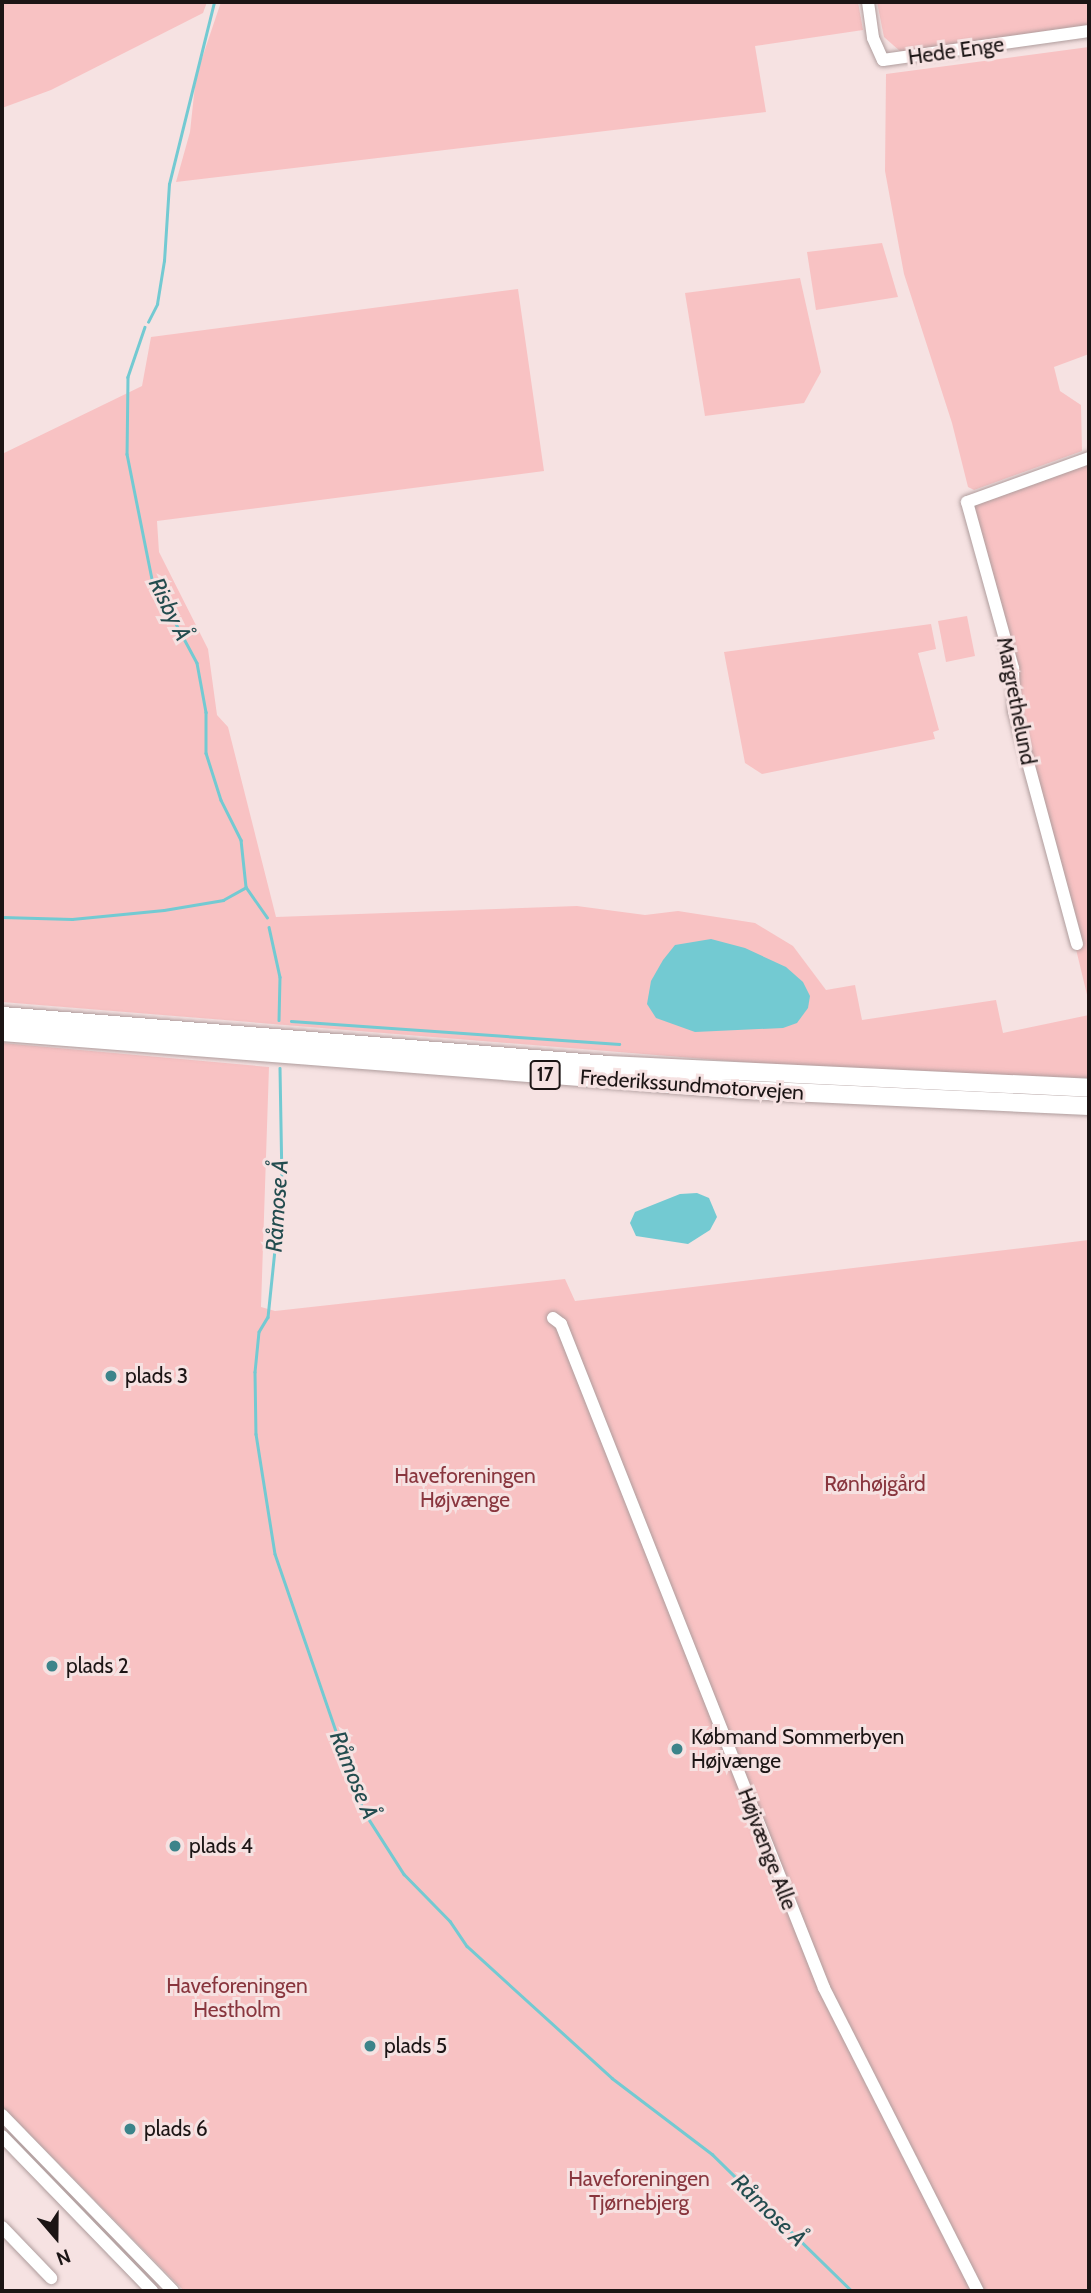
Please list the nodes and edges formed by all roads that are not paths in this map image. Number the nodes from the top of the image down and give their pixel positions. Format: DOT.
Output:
graph roads {
  1 [pos="868,2"];
  2 [pos="1089,31"];
  3 [pos="1089,458"];
  4 [pos="1077,944"];
  5 [pos="2,1016"];
  6 [pos="2,1032"];
  7 [pos="1089,1088"];
  8 [pos="1089,1106"];
  9 [pos="553,1318"];
  10 [pos="2,2115"];
  11 [pos="2,2136"];
  12 [pos="2,2227"];
  13 [pos="51,2278"];
  14 [pos="170,2290"];
  15 [pos="152,2291"];
  16 [pos="978,2291"];
  1 -- 2 [label="street, Hede Enge"];
  3 -- 4 [label="street, Margrethelund"];
  5 -- 7 [label="highway, Frederikssundmotorvejen / 17"];
  6 -- 8 [label="highway, Frederikssundmotorvejen / 17"];
  9 -- 16 [label="street, Højvænge Alle"];
  10 -- 14 [label="street"];
  11 -- 15 [label="street"];
  12 -- 13 [label="street"];
}
